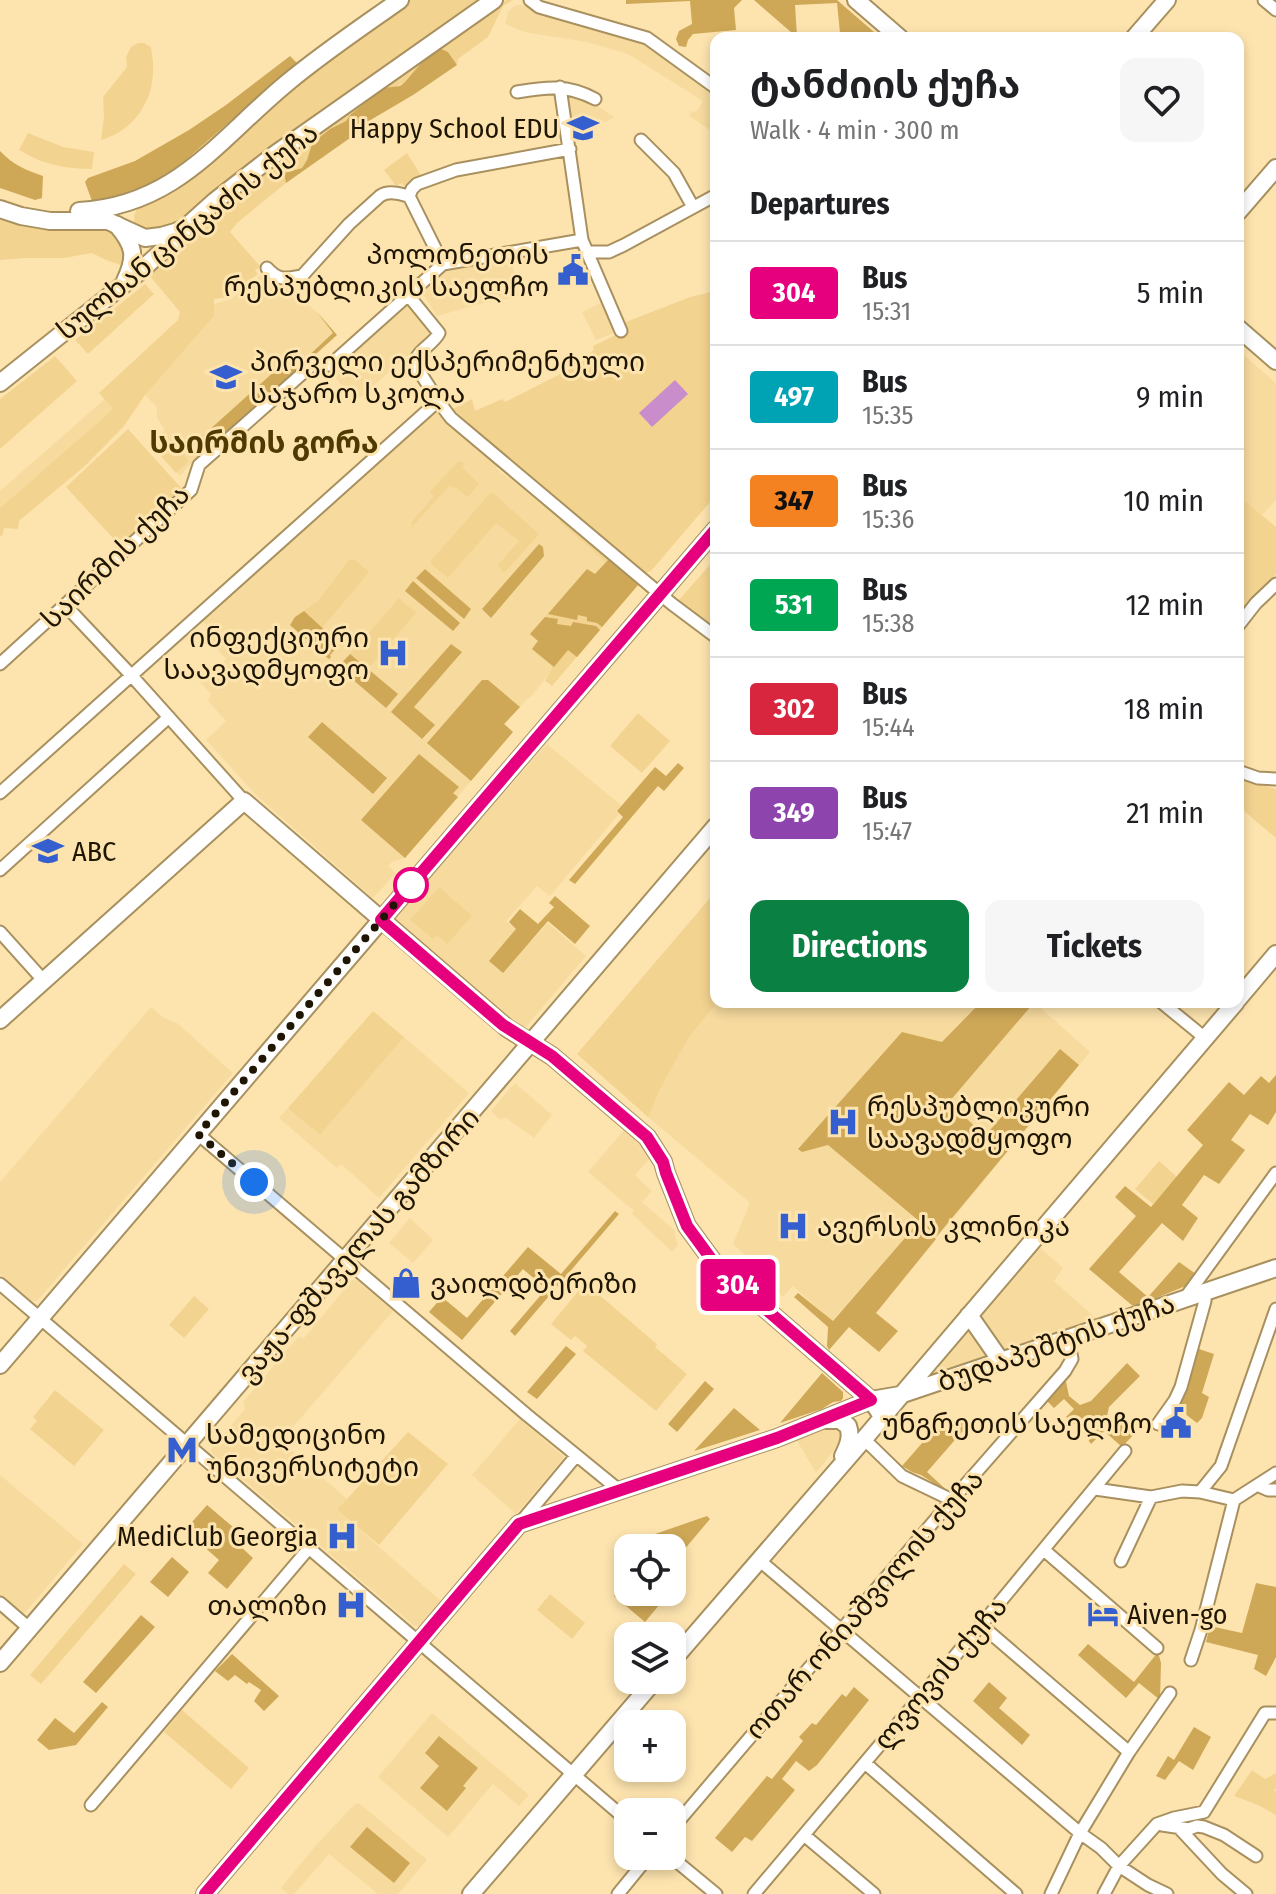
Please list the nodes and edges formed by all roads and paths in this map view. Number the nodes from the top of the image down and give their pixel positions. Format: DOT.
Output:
graph roads {
  1 [pos="400,0"];
  2 [pos="494,0"];
  3 [pos="530,0"];
  4 [pos="856,0"];
  5 [pos="1167,0"];
  6 [pos="1264,0"];
  7 [pos="1276,10"];
  8 [pos="893,32"];
  9 [pos="1139,32"];
  10 [pos="710,84"];
  11 [pos="560,87"];
  12 [pos="517,92"];
  13 [pos="595,99"];
  14 [pos="641,140"];
  15 [pos="570,149"];
  16 [pos="1276,168"];
  17 [pos="409,196"];
  18 [pos="0,197"];
  19 [pos="710,198"];
  20 [pos="1244,205"];
  21 [pos="693,207"];
  22 [pos="0,209"];
  23 [pos="117,225"];
  24 [pos="185,228"];
  25 [pos="582,240"];
  26 [pos="588,252"];
  27 [pos="443,264"];
  28 [pos="267,268"];
  29 [pos="125,282"];
  30 [pos="408,295"];
  31 [pos="621,331"];
  32 [pos="1244,333"];
  33 [pos="1276,361"];
  34 [pos="0,383"];
  35 [pos="438,401"];
  36 [pos="710,536"];
  37 [pos="1276,584"];
  38 [pos="660,594"];
  39 [pos="65,605"];
  40 [pos="1244,618"];
  41 [pos="710,632"];
  42 [pos="0,664"];
  43 [pos="131,675"];
  44 [pos="169,717"];
  45 [pos="1244,773"];
  46 [pos="1276,779"];
  47 [pos="0,793"];
  48 [pos="244,801"];
  49 [pos="710,833"];
  50 [pos="0,870"];
  51 [pos="381,920"];
  52 [pos="0,932"];
  53 [pos="1276,954"];
  54 [pos="44,981"];
  55 [pos="1244,993"];
  56 [pos="1168,1008"];
  57 [pos="1231,1008"];
  58 [pos="0,1020"];
  59 [pos="1205,1038"];
  60 [pos="530,1043"];
  61 [pos="198,1134"];
  62 [pos="1276,1173"];
  63 [pos="345,1259"];
  64 [pos="1276,1268"];
  65 [pos="0,1284"];
  66 [pos="1205,1292"];
  67 [pos="1185,1298"];
  68 [pos="1276,1309"];
  69 [pos="969,1315"];
  70 [pos="40,1318"];
  71 [pos="1068,1338"];
  72 [pos="1001,1361"];
  73 [pos="0,1365"];
  74 [pos="900,1395"];
  75 [pos="871,1400"];
  76 [pos="882,1416"];
  77 [pos="823,1420"];
  78 [pos="1158,1424"];
  79 [pos="864,1439"];
  80 [pos="188,1443"];
  81 [pos="1125,1451"];
  82 [pos="576,1456"];
  83 [pos="835,1472"];
  84 [pos="1276,1473"];
  85 [pos="1259,1486"];
  86 [pos="1095,1489"];
  87 [pos="619,1490"];
  88 [pos="1276,1490"];
  89 [pos="1200,1492"];
  90 [pos="1151,1497"];
  91 [pos="952,1500"];
  92 [pos="1234,1500"];
  93 [pos="519,1524"];
  94 [pos="310,1547"];
  95 [pos="1044,1550"];
  96 [pos="759,1560"];
  97 [pos="1121,1561"];
  98 [pos="0,1603"];
  99 [pos="981,1625"];
  100 [pos="30,1629"];
  101 [pos="842,1629"];
  102 [pos="419,1641"];
  103 [pos="686,1645"];
  104 [pos="1157,1648"];
  105 [pos="1191,1660"];
  106 [pos="0,1663"];
  107 [pos="1170,1693"];
  108 [pos="643,1694"];
  109 [pos="920,1697"];
  110 [pos="1276,1713"];
  111 [pos="1129,1752"];
  112 [pos="865,1763"];
  113 [pos="574,1774"];
  114 [pos="91,1805"];
  115 [pos="614,1809"];
  116 [pos="686,1813"];
  117 [pos="1157,1824"];
  118 [pos="1179,1828"];
  119 [pos="1080,1833"];
  120 [pos="804,1835"];
  121 [pos="1256,1856"];
  122 [pos="1119,1866"];
  123 [pos="686,1869"];
  124 [pos="638,1870"];
  125 [pos="205,1894"];
  126 [pos="471,1894"];
  127 [pos="618,1894"];
  128 [pos="716,1894"];
  129 [pos="754,1894"];
  130 [pos="874,1894"];
  131 [pos="1016,1894"];
  132 [pos="1051,1894"];
  133 [pos="1104,1894"];
  134 [pos="1167,1894"];
  135 [pos="1246,1894"];
  1 -- 18 [label="main road"];
  2 -- 24 [label="main road, სულხან ცინცაძის ქუჩა"];
  3 -- 10 [label="street"];
  4 -- 8 [label="main road"];
  5 -- 9 [label="main road"];
  6 -- 7 [label="street"];
  11 -- 12 [label="street"];
  11 -- 13 [label="street"];
  11 -- 15 [label="street"];
  14 -- 21 [label="street"];
  15 -- 17 [label="street"];
  15 -- 25 [label="street"];
  16 -- 20 [label="main road"];
  17 -- 27 [label="street"];
  17 -- 28 [label="street"];
  19 -- 21 [label="street"];
  21 -- 26 [label="street"];
  22 -- 23 [label="main road"];
  23 -- 24 [label="main road"];
  23 -- 29 [label="main road"];
  24 -- 29 [label="main road, სულხან ცინცაძის ქუჩა"];
  25 -- 26 [label="street"];
  25 -- 27 [label="street"];
  26 -- 31 [label="street"];
  27 -- 30 [label="street, საირმის ქუჩა"];
  29 -- 34 [label="main road, სულხან ცინცაძის ქუჩა"];
  30 -- 35 [label="street"];
  30 -- 39 [label="street, საირმის ქუჩა"];
  32 -- 33 [label="main road"];
  35 -- 38 [label="street"];
  35 -- 43 [label="street"];
  36 -- 38 [label="main road"];
  37 -- 40 [label="street"];
  38 -- 41 [label="street"];
  38 -- 51 [label="main road"];
  39 -- 42 [label="street, საირმის ქუჩა"];
  39 -- 43 [label="street"];
  43 -- 44 [label="street"];
  43 -- 47 [label="street"];
  44 -- 48 [label="street"];
  44 -- 50 [label="street"];
  45 -- 46 [label="street"];
  48 -- 51 [label="main road"];
  48 -- 54 [label="main road"];
  49 -- 60 [label="main road, ვაჟა-ფშაველას გამზირი"];
  51 -- 60 [label="main road"];
  51 -- 61 [label="main road"];
  52 -- 54 [label="street"];
  53 -- 55 [label="main road"];
  54 -- 58 [label="main road"];
  56 -- 59 [label="street"];
  57 -- 59 [label="main road"];
  59 -- 69 [label="main road"];
  60 -- 63 [label="main road, ვაჟა-ფშაველას გამზირი"];
  60 -- 75 [label="main road"];
  61 -- 63 [label="street"];
  61 -- 70 [label="main road"];
  62 -- 67 [label="street"];
  63 -- 80 [label="main road, ვაჟა-ფშაველას გამზირი"];
  63 -- 82 [label="street"];
  64 -- 66 [label="main road, ბუდაპეშტის ქუჩა"];
  65 -- 70 [label="street"];
  66 -- 67 [label="main road, ბუდაპეშტის ქუჩა"];
  66 -- 78 [label="street"];
  67 -- 71 [label="main road, ბუდაპეშტის ქუჩა"];
  68 -- 89 [label="street"];
  69 -- 72 [label="main road"];
  69 -- 74 [label="main road"];
  70 -- 73 [label="main road"];
  70 -- 80 [label="street"];
  71 -- 72 [label="main road, ბუდაპეშტის ქუჩა"];
  71 -- 91 [label="street, ოთარ ონიაშვილის ქუჩა"];
  72 -- 74 [label="main road, ბუდაპეშტის ქუჩა"];
  74 -- 75 [label="main road, ბუდაპეშტის ქუჩა"];
  74 -- 76 [label="main road"];
  75 -- 76 [label="main road"];
  75 -- 77 [label="main road, ბუდაპეშტის ქუჩა"];
  76 -- 79 [label="main road"];
  77 -- 83 [label="main road"];
  77 -- 87 [label="main road, ბუდაპეშტის ქუჩა"];
  79 -- 83 [label="main road"];
  79 -- 91 [label="street"];
  80 -- 94 [label="street"];
  80 -- 100 [label="main road, ვაჟა-ფშაველას გამზირი"];
  81 -- 86 [label="street, ლვოვის ქუჩა"];
  82 -- 87 [label="street"];
  82 -- 93 [label="street"];
  83 -- 96 [label="main road"];
  84 -- 85 [label="street"];
  85 -- 88 [label="street"];
  85 -- 92 [label="street"];
  86 -- 90 [label="street"];
  86 -- 95 [label="street, ლვოვის ქუჩა"];
  87 -- 93 [label="main road, ბუდაპეშტის ქუჩა"];
  89 -- 90 [label="street"];
  89 -- 92 [label="street"];
  90 -- 97 [label="street"];
  91 -- 101 [label="street, ოთარ ონიაშვილის ქუჩა"];
  92 -- 105 [label="street"];
  93 -- 102 [label="main road"];
  94 -- 102 [label="street"];
  94 -- 114 [label="street"];
  95 -- 99 [label="street, ლვოვის ქუჩა"];
  95 -- 104 [label="street"];
  96 -- 101 [label="street"];
  96 -- 103 [label="main road"];
  98 -- 100 [label="street"];
  99 -- 109 [label="street, ლვოვის ქუჩა"];
  99 -- 111 [label="street"];
  100 -- 106 [label="main road, ვაჟა-ფშაველას გამზირი"];
  101 -- 109 [label="street"];
  101 -- 116 [label="street, ოთარ ონიაშვილის ქუჩა"];
  102 -- 113 [label="street"];
  102 -- 125 [label="main road"];
  107 -- 111 [label="street"];
  108 -- 113 [label="main road"];
  109 -- 112 [label="street, ლვოვის ქუჩა"];
  109 -- 119 [label="street"];
  110 -- 117 [label="street"];
  111 -- 119 [label="street"];
  112 -- 120 [label="street, ლვოვის ქუჩა"];
  112 -- 131 [label="street"];
  113 -- 115 [label="street"];
  113 -- 126 [label="main road"];
  117 -- 118 [label="street"];
  117 -- 122 [label="street"];
  118 -- 121 [label="street"];
  118 -- 135 [label="street"];
  119 -- 122 [label="street"];
  119 -- 132 [label="street"];
  120 -- 129 [label="street, ლვოვის ქუჩა"];
  120 -- 130 [label="street"];
  122 -- 133 [label="street"];
  122 -- 134 [label="street"];
  123 -- 128 [label="street"];
  124 -- 127 [label="street"];
}
